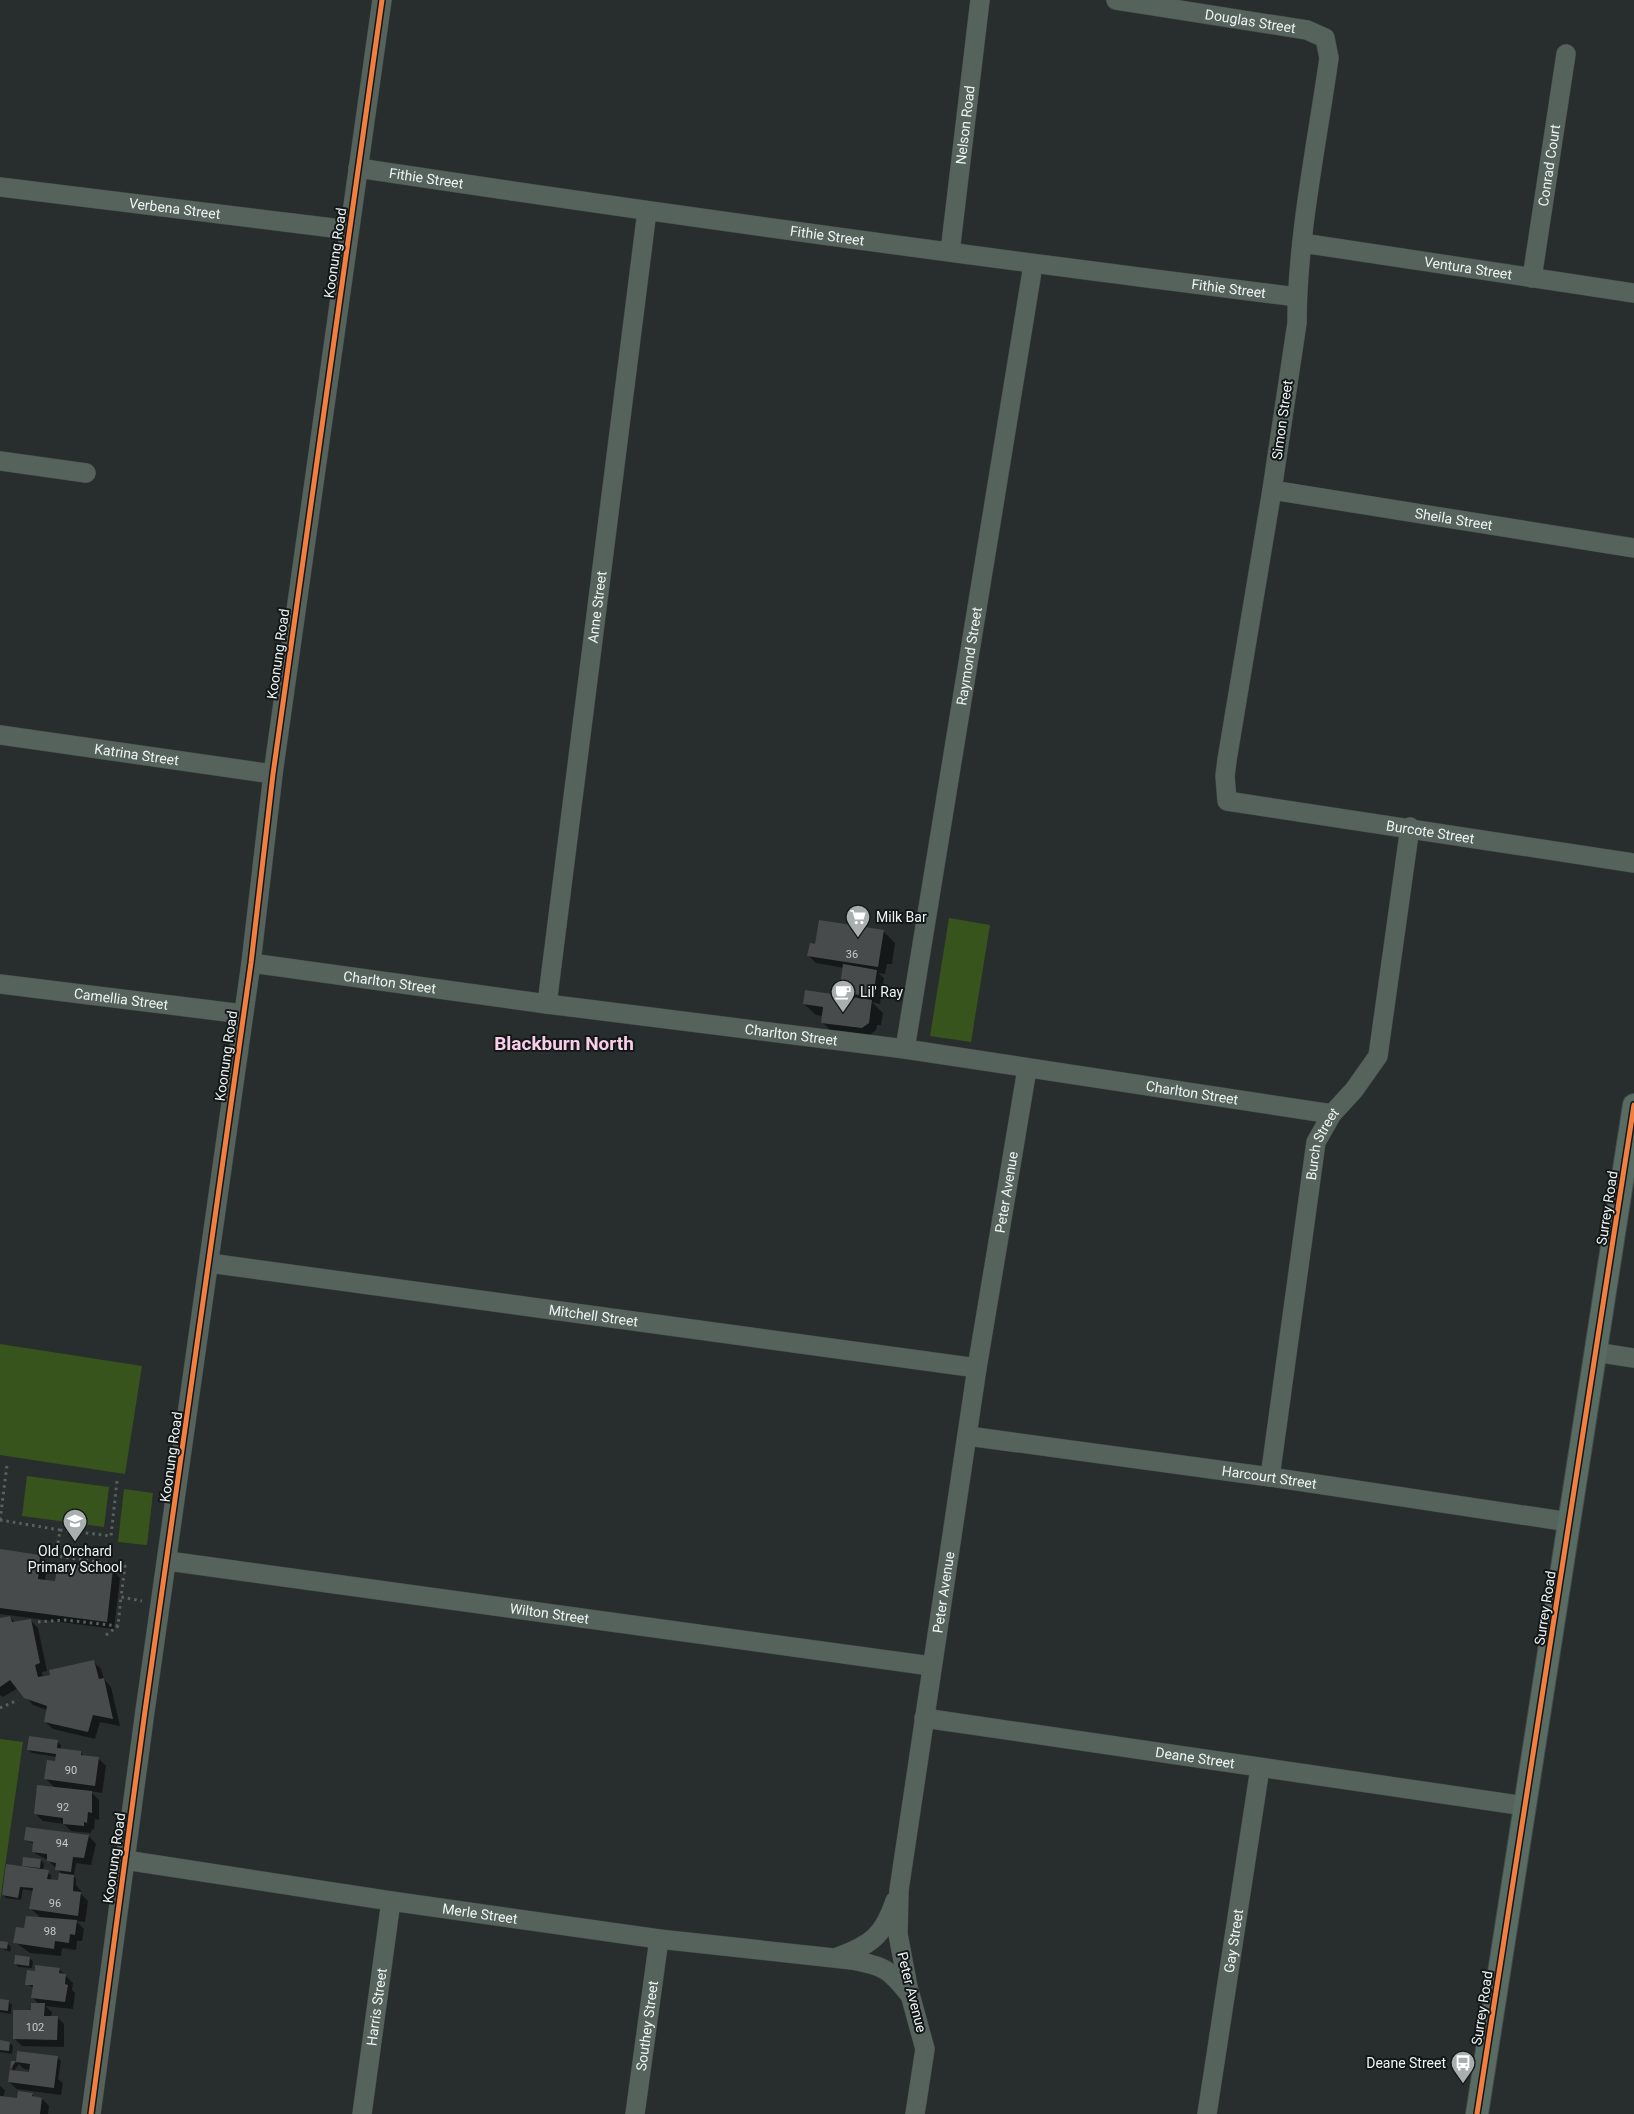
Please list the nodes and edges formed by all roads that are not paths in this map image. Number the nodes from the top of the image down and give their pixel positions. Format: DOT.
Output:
graph roads {
  1 [pos="382,0"];
  2 [pos="980,0"];
  3 [pos="1116,0"];
  4 [pos="1325,38"];
  5 [pos="1566,54"];
  6 [pos="358,168"];
  7 [pos="0,186"];
  8 [pos="646,211"];
  9 [pos="349,230"];
  10 [pos="1302,243"];
  11 [pos="950,252"];
  12 [pos="1033,264"];
  13 [pos="1532,278"];
  14 [pos="1634,292"];
  15 [pos="1297,297"];
  16 [pos="0,460"];
  17 [pos="86,473"];
  18 [pos="1272,490"];
  19 [pos="1634,548"];
  20 [pos="0,735"];
  21 [pos="273,774"];
  22 [pos="1227,801"];
  23 [pos="1410,827"];
  24 [pos="1634,863"];
  25 [pos="251,963"];
  26 [pos="0,984"];
  27 [pos="547,1004"];
  28 [pos="243,1014"];
  29 [pos="905,1049"];
  30 [pos="1027,1069"];
  31 [pos="1634,1105"];
  32 [pos="1332,1114"];
  33 [pos="209,1262"];
  34 [pos="1595,1352"];
  35 [pos="1634,1358"];
  36 [pos="977,1368"];
  37 [pos="968,1436"];
  38 [pos="1270,1477"];
  39 [pos="1569,1522"];
  40 [pos="168,1561"];
  41 [pos="931,1666"];
  42 [pos="924,1718"];
  43 [pos="1260,1768"];
  44 [pos="1525,1806"];
  45 [pos="125,1860"];
  46 [pos="899,1890"];
  47 [pos="391,1901"];
  48 [pos="660,1939"];
  49 [pos="837,1957"];
  50 [pos="912,1997"];
  51 [pos="91,2114"];
  52 [pos="362,2114"];
  53 [pos="635,2114"];
  54 [pos="915,2114"];
  55 [pos="1207,2114"];
  56 [pos="1477,2114"];
  1 -- 6 [label="street, Koonung Road"];
  2 -- 11 [label="street, Nelson Road"];
  3 -- 4 [label="street, Douglas Street"];
  4 -- 10 [label="street, Simon Street"];
  5 -- 13 [label="street, Conrad Court"];
  6 -- 8 [label="street, Fithie Street"];
  6 -- 9 [label="street, Koonung Road"];
  7 -- 9 [label="street, Verbena Street"];
  8 -- 11 [label="street, Fithie Street"];
  8 -- 27 [label="street, Anne Street"];
  9 -- 21 [label="street, Koonung Road"];
  10 -- 13 [label="street, Ventura Street"];
  10 -- 15 [label="street, Simon Street"];
  11 -- 12 [label="street, Fithie Street"];
  12 -- 15 [label="street, Fithie Street"];
  12 -- 29 [label="street, Raymond Street"];
  13 -- 14 [label="street, Ventura Street"];
  15 -- 18 [label="street, Simon Street"];
  16 -- 17 [label="street"];
  18 -- 19 [label="street, Sheila Street"];
  18 -- 22 [label="street, Simon Street"];
  20 -- 21 [label="street, Katrina Street"];
  21 -- 25 [label="street, Koonung Road"];
  22 -- 23 [label="street, Burcote Street"];
  23 -- 24 [label="street, Burcote Street"];
  23 -- 32 [label="street, Burch Street"];
  25 -- 27 [label="street, Charlton Street"];
  25 -- 28 [label="street, Koonung Road"];
  26 -- 28 [label="street, Camellia Street"];
  27 -- 29 [label="street, Charlton Street"];
  28 -- 33 [label="street, Koonung Road"];
  29 -- 30 [label="street, Charlton Street"];
  30 -- 32 [label="street, Charlton Street"];
  30 -- 36 [label="street, Peter Avenue"];
  31 -- 34 [label="main road, Surrey Road"];
  32 -- 38 [label="street, Burch Street"];
  33 -- 36 [label="street, Mitchell Street"];
  33 -- 40 [label="street, Koonung Road"];
  34 -- 35 [label="street"];
  34 -- 39 [label="main road, Surrey Road"];
  36 -- 37 [label="street, Peter Avenue"];
  37 -- 38 [label="street, Harcourt Street"];
  37 -- 41 [label="street, Peter Avenue"];
  38 -- 39 [label="street, Harcourt Street"];
  39 -- 44 [label="main road, Surrey Road"];
  40 -- 41 [label="street, Wilton Street"];
  40 -- 45 [label="street, Koonung Road"];
  41 -- 42 [label="street, Peter Avenue"];
  42 -- 43 [label="street, Deane Street"];
  42 -- 46 [label="street, Peter Avenue"];
  43 -- 44 [label="street, Deane Street"];
  43 -- 55 [label="street, Gay Street"];
  44 -- 56 [label="main road, Surrey Road"];
  45 -- 47 [label="street, Merle Street"];
  45 -- 51 [label="street, Koonung Road"];
  46 -- 49 [label="street, Merle Street"];
  46 -- 50 [label="street, Peter Avenue"];
  47 -- 48 [label="street, Merle Street"];
  47 -- 52 [label="street, Harris Street"];
  48 -- 49 [label="street, Merle Street"];
  48 -- 53 [label="street, Southey Street"];
  49 -- 50 [label="street, Merle Street"];
  50 -- 54 [label="street, Peter Avenue"];
}
